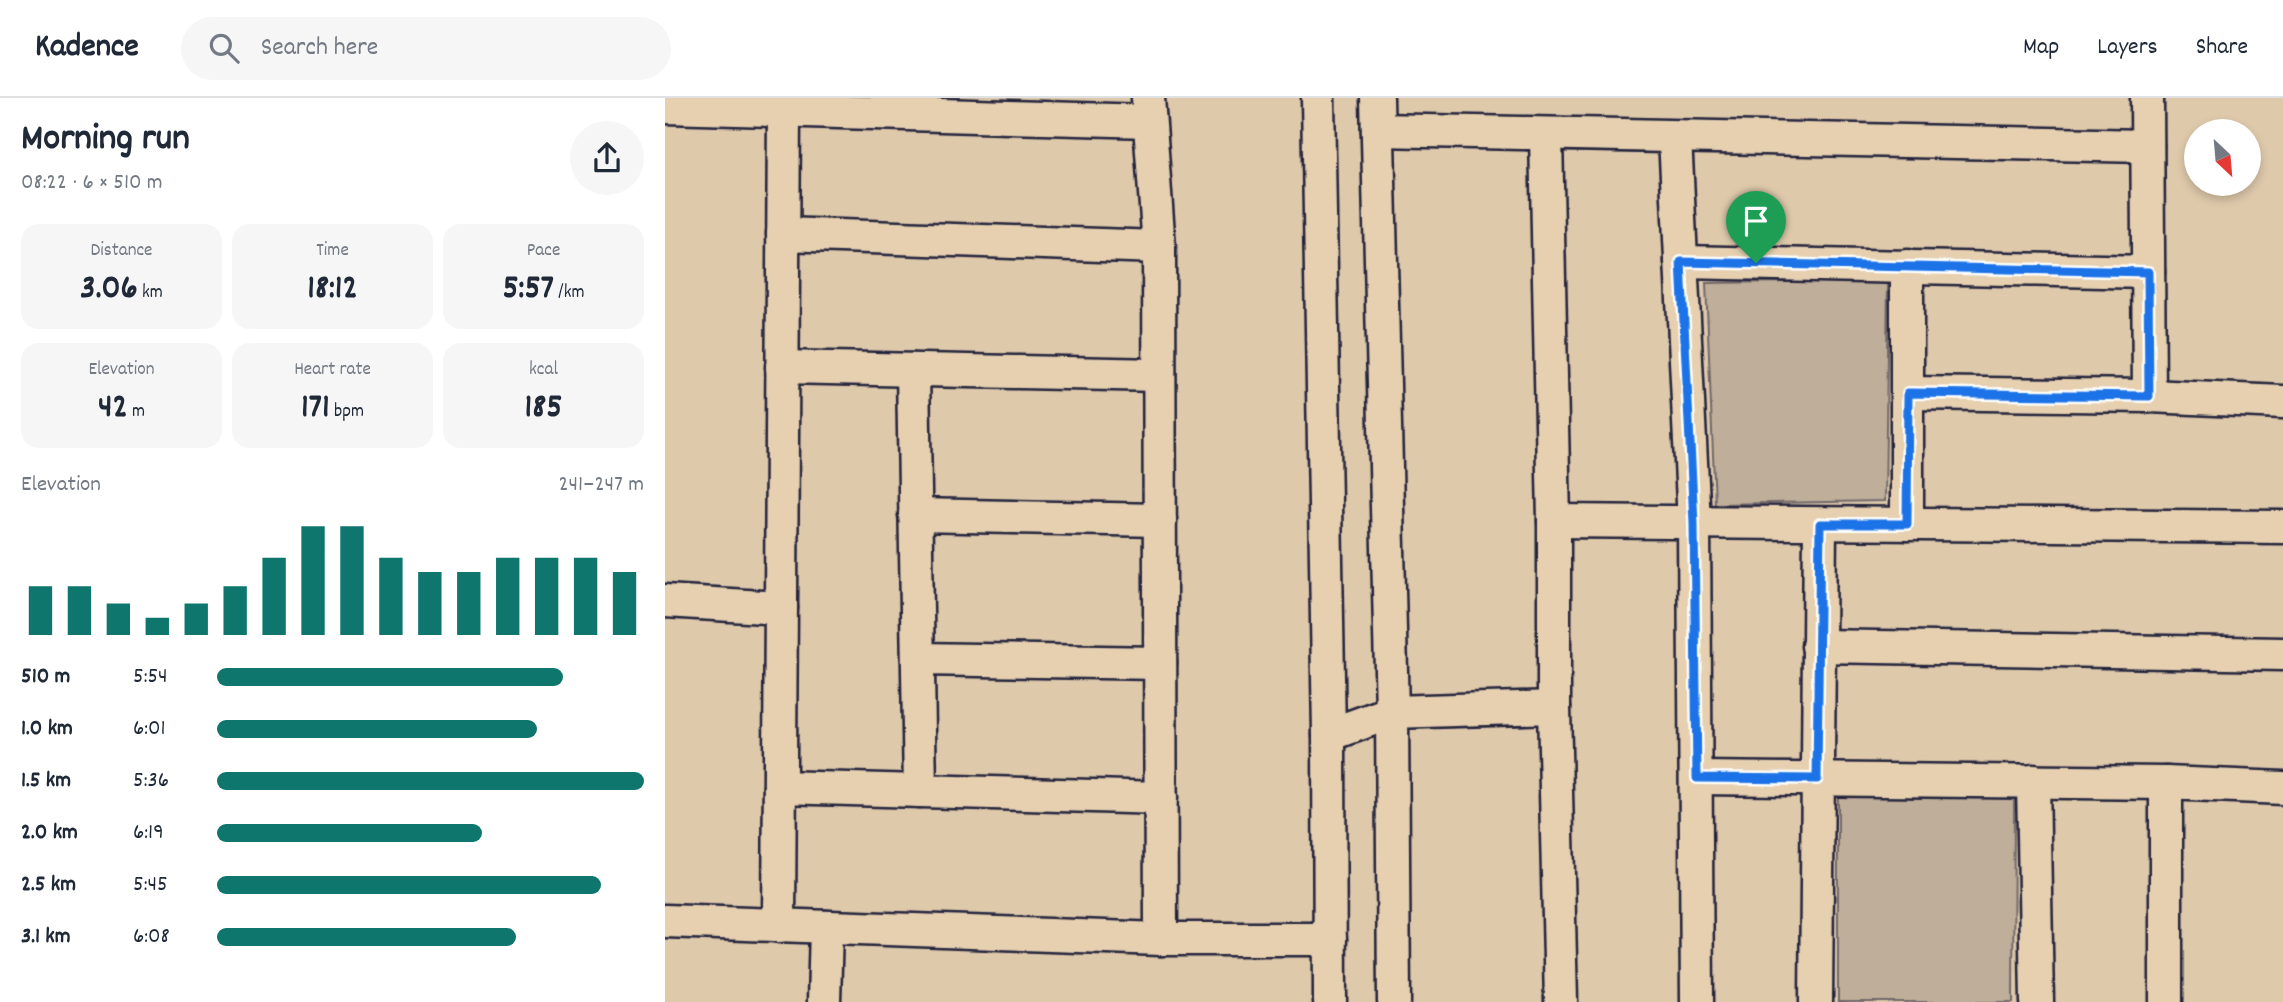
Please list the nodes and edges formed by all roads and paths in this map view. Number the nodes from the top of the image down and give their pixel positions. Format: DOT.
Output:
graph roads {
  1 [pos="1318,98"];
  2 [pos="1377,98"];
  3 [pos="2147,98"];
  4 [pos="665,107"];
  5 [pos="1148,109"];
  6 [pos="784,110"];
  7 [pos="1378,131"];
  8 [pos="1546,135"];
  9 [pos="1675,137"];
  10 [pos="2147,146"];
  11 [pos="783,234"];
  12 [pos="1159,247"];
  13 [pos="1681,262"];
  14 [pos="1907,266"];
  15 [pos="2148,272"];
  16 [pos="782,367"];
  17 [pos="913,370"];
  18 [pos="1159,375"];
  19 [pos="1908,393"];
  20 [pos="2149,396"];
  21 [pos="2283,402"];
  22 [pos="915,515"];
  23 [pos="1160,520"];
  24 [pos="1554,521"];
  25 [pos="1694,523"];
  26 [pos="1820,524"];
  27 [pos="1907,524"];
  28 [pos="2283,527"];
  29 [pos="665,601"];
  30 [pos="781,608"];
  31 [pos="1818,646"];
  32 [pos="2283,654"];
  33 [pos="918,659"];
  34 [pos="1160,663"];
  35 [pos="1553,707"];
  36 [pos="1392,712"];
  37 [pos="1329,735"];
  38 [pos="1697,778"];
  39 [pos="1817,779"];
  40 [pos="2033,781"];
  41 [pos="2167,783"];
  42 [pos="780,787"];
  43 [pos="2283,788"];
  44 [pos="920,791"];
  45 [pos="1161,798"];
  46 [pos="665,921"];
  47 [pos="779,926"];
  48 [pos="826,927"];
  49 [pos="1161,939"];
  50 [pos="1330,939"];
  51 [pos="824,1002"];
  52 [pos="1330,1002"];
  53 [pos="1394,1002"];
  54 [pos="1561,1002"];
  55 [pos="1697,1002"];
  56 [pos="1816,1002"];
  57 [pos="2037,1002"];
  58 [pos="2166,1002"];
  1 -- 37 [label="street"];
  2 -- 7 [label="street"];
  3 -- 10 [label="street"];
  4 -- 6 [label="street"];
  5 -- 6 [label="street"];
  5 -- 12 [label="street"];
  6 -- 11 [label="street"];
  7 -- 8 [label="street"];
  7 -- 36 [label="street"];
  8 -- 9 [label="street"];
  8 -- 24 [label="street"];
  9 -- 10 [label="street"];
  9 -- 13 [label="street"];
  10 -- 15 [label="street"];
  11 -- 12 [label="street"];
  11 -- 16 [label="street"];
  12 -- 18 [label="street"];
  13 -- 14 [label="street"];
  13 -- 25 [label="street"];
  14 -- 15 [label="street"];
  14 -- 19 [label="street"];
  15 -- 20 [label="street"];
  16 -- 17 [label="street"];
  16 -- 30 [label="street"];
  17 -- 18 [label="street"];
  17 -- 22 [label="street"];
  18 -- 23 [label="street"];
  19 -- 20 [label="street"];
  19 -- 27 [label="street"];
  20 -- 21 [label="street"];
  22 -- 23 [label="street"];
  22 -- 33 [label="street"];
  23 -- 34 [label="street"];
  24 -- 25 [label="street"];
  24 -- 35 [label="street"];
  25 -- 26 [label="street"];
  25 -- 38 [label="street"];
  26 -- 27 [label="street"];
  26 -- 31 [label="street"];
  27 -- 28 [label="street"];
  29 -- 30 [label="street"];
  30 -- 42 [label="street"];
  31 -- 32 [label="street"];
  31 -- 39 [label="street"];
  33 -- 34 [label="street"];
  33 -- 44 [label="street"];
  34 -- 45 [label="street"];
  35 -- 36 [label="street"];
  35 -- 54 [label="street"];
  36 -- 37 [label="street"];
  36 -- 53 [label="street"];
  37 -- 50 [label="street"];
  38 -- 39 [label="street"];
  38 -- 55 [label="street"];
  39 -- 40 [label="street"];
  39 -- 56 [label="street"];
  40 -- 41 [label="street"];
  40 -- 57 [label="street"];
  41 -- 43 [label="street"];
  41 -- 58 [label="street"];
  42 -- 44 [label="street"];
  42 -- 47 [label="street"];
  44 -- 45 [label="street"];
  45 -- 49 [label="street"];
  46 -- 47 [label="street"];
  47 -- 48 [label="street"];
  48 -- 49 [label="street"];
  48 -- 51 [label="street"];
  49 -- 50 [label="street"];
  50 -- 52 [label="street"];
}
